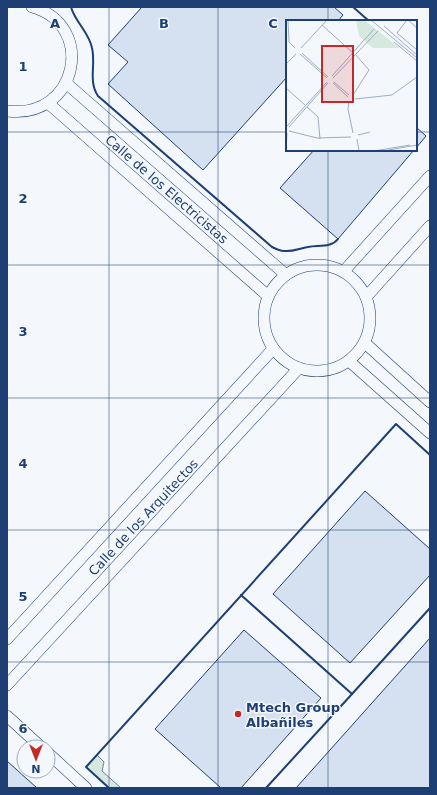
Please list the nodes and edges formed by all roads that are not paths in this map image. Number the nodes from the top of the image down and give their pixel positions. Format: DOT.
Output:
graph roads {
  1 [pos="32,7"];
  2 [pos="48,10"];
  3 [pos="66,83"];
  4 [pos="48,103"];
  5 [pos="7,111"];
  6 [pos="430,176"];
  7 [pos="430,226"];
  8 [pos="344,271"];
  9 [pos="285,274"];
  10 [pos="268,296"];
  11 [pos="367,296"];
  12 [pos="364,343"];
  13 [pos="273,349"];
  14 [pos="349,360"];
  15 [pos="299,368"];
  16 [pos="430,402"];
  17 [pos="430,433"];
  18 [pos="7,639"];
  19 [pos="7,685"];
  20 [pos="7,716"];
  21 [pos="32,739"];
  22 [pos="56,760"];
  23 [pos="86,788"];
  1 -- 2 [label="street"];
  2 -- 3 [label="street"];
  3 -- 4 [label="street"];
  3 -- 9 [label="street, Calle de los Electricistas"];
  4 -- 5 [label="street"];
  4 -- 10 [label="street, Calle de los Electricistas"];
  6 -- 8 [label="street"];
  7 -- 11 [label="street"];
  8 -- 9 [label="street"];
  8 -- 11 [label="street"];
  9 -- 10 [label="street"];
  10 -- 13 [label="street"];
  11 -- 12 [label="street"];
  12 -- 14 [label="street"];
  12 -- 16 [label="street"];
  13 -- 15 [label="street"];
  13 -- 18 [label="street, Calle de los Arquitectos"];
  14 -- 15 [label="street"];
  14 -- 17 [label="street"];
  15 -- 19 [label="street, Calle de los Arquitectos"];
  20 -- 21 [label="street"];
  22 -- 23 [label="street"];
}
